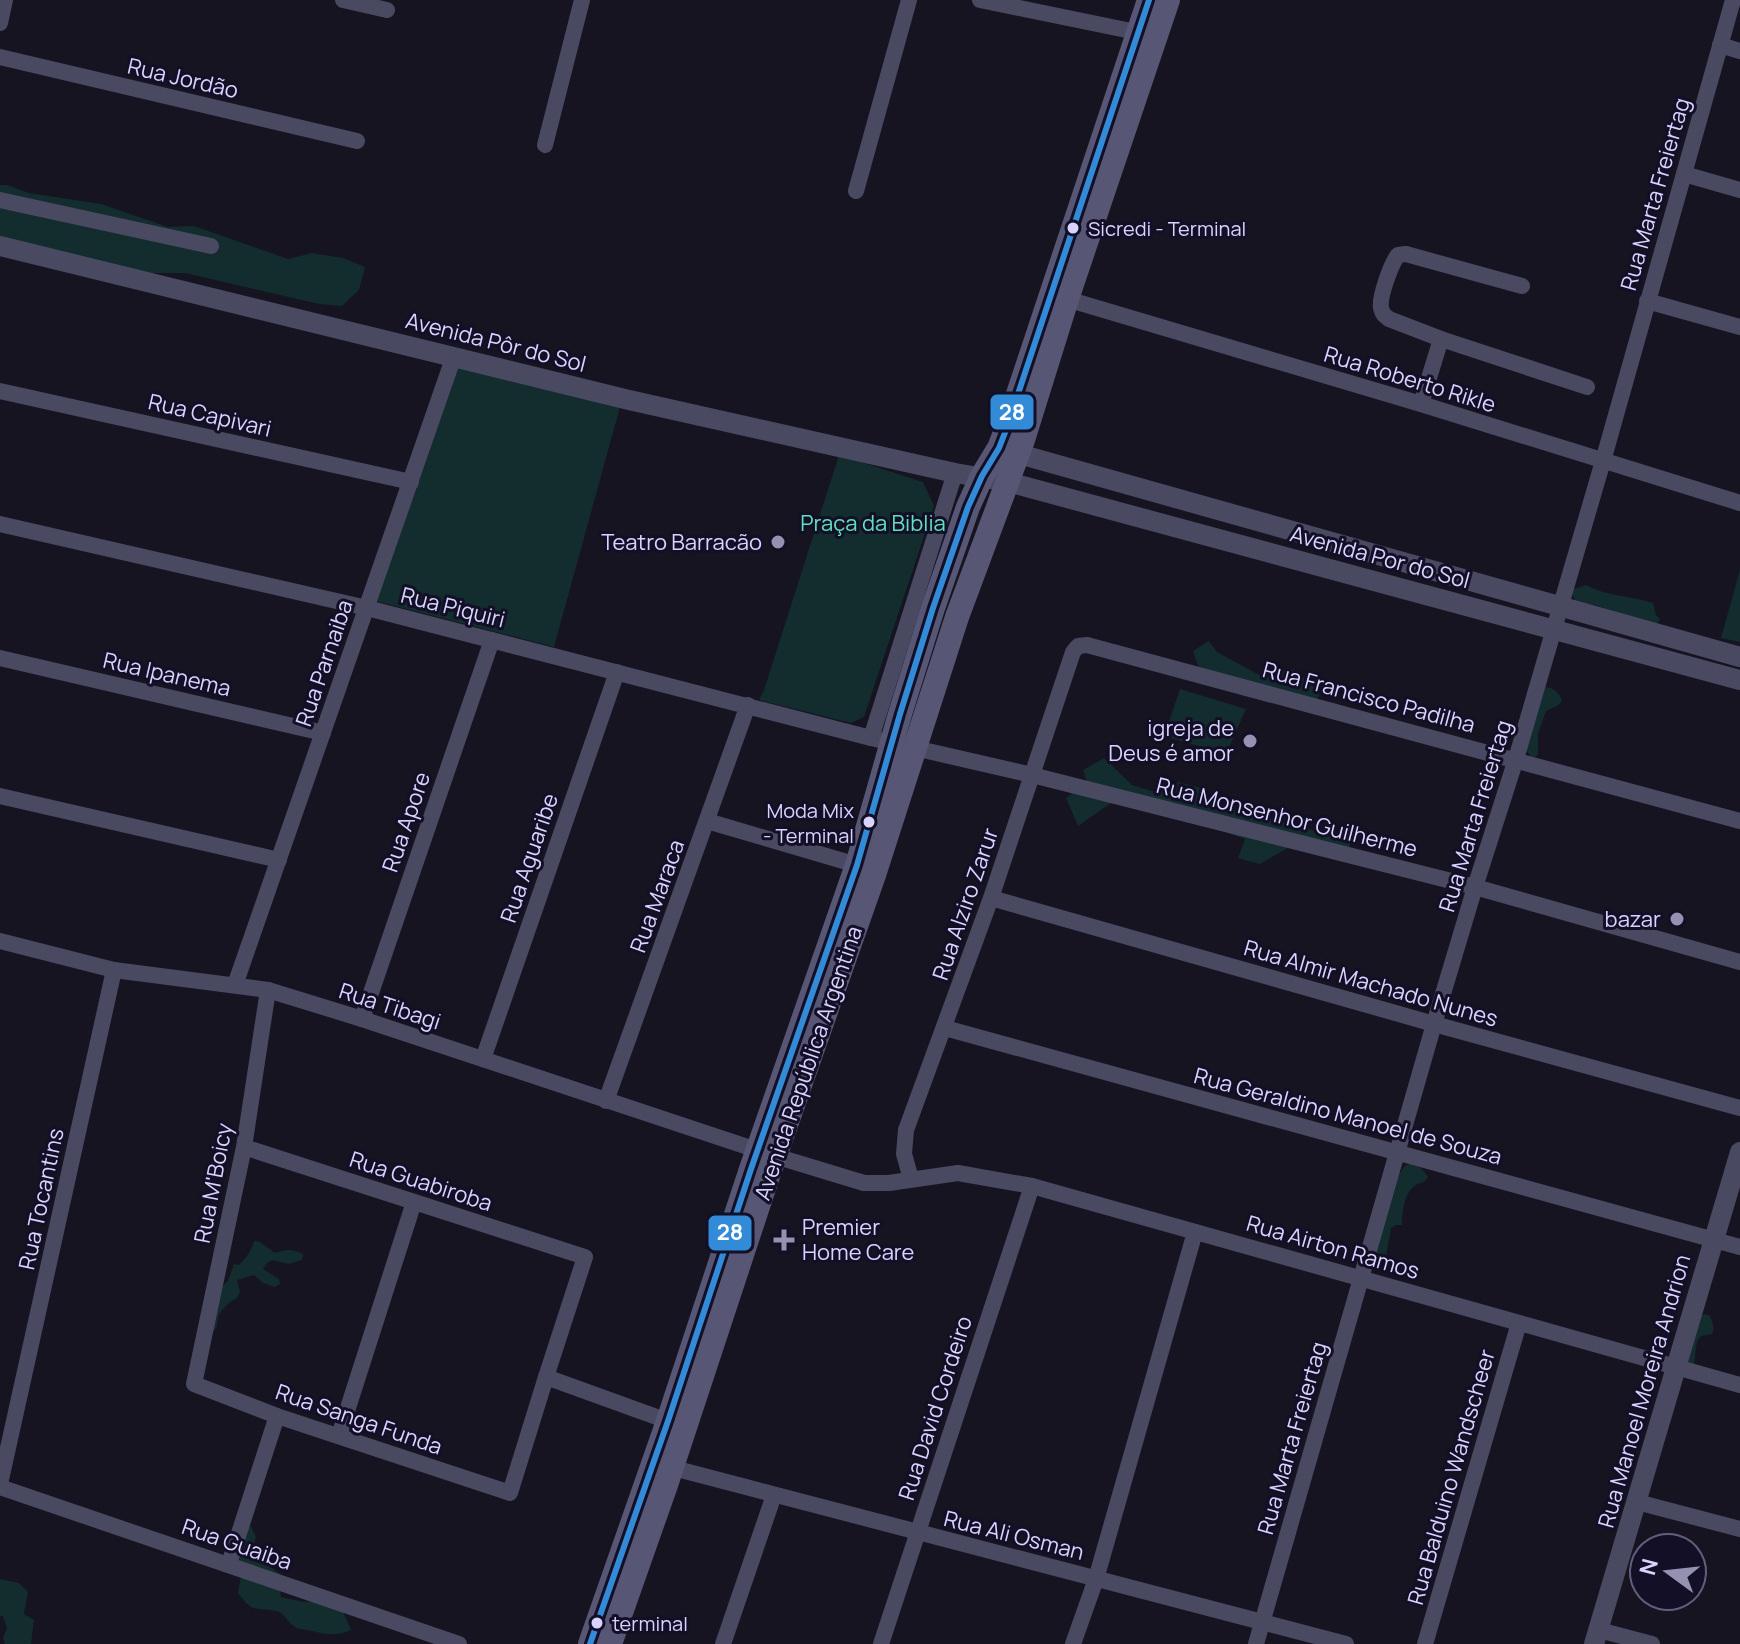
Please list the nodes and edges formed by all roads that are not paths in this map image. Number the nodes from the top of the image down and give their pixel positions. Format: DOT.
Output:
graph roads {
  1 [pos="5,0"];
  2 [pos="343,0"];
  3 [pos="582,0"];
  4 [pos="909,0"];
  5 [pos="980,0"];
  6 [pos="1149,0"];
  7 [pos="1168,0"];
  8 [pos="1733,0"];
  9 [pos="387,10"];
  10 [pos="0,23"];
  11 [pos="1147,34"];
  12 [pos="1720,45"];
  13 [pos="1740,51"];
  14 [pos="0,57"];
  15 [pos="357,141"];
  16 [pos="545,145"];
  17 [pos="1684,174"];
  18 [pos="1740,190"];
  19 [pos="856,191"];
  20 [pos="0,200"];
  21 [pos="0,246"];
  22 [pos="211,246"];
  23 [pos="1522,286"];
  24 [pos="1059,296"];
  25 [pos="1647,301"];
  26 [pos="1740,327"];
  27 [pos="1441,339"];
  28 [pos="454,356"];
  29 [pos="1587,387"];
  30 [pos="0,391"];
  31 [pos="1421,404"];
  32 [pos="1009,451"];
  33 [pos="1603,461"];
  34 [pos="955,473"];
  35 [pos="982,476"];
  36 [pos="411,482"];
  37 [pos="1008,482"];
  38 [pos="1740,503"];
  39 [pos="0,524"];
  40 [pos="1560,607"];
  41 [pos="367,608"];
  42 [pos="1554,629"];
  43 [pos="492,640"];
  44 [pos="1078,646"];
  45 [pos="1740,657"];
  46 [pos="0,658"];
  47 [pos="617,672"];
  48 [pos="1740,680"];
  49 [pos="748,705"];
  50 [pos="323,733"];
  51 [pos="892,742"];
  52 [pos="1516,759"];
  53 [pos="1032,775"];
  54 [pos="0,796"];
  55 [pos="707,821"];
  56 [pos="1740,821"];
  57 [pos="279,860"];
  58 [pos="857,865"];
  59 [pos="1475,887"];
  60 [pos="991,898"];
  61 [pos="0,941"];
  62 [pos="1740,962"];
  63 [pos="114,970"];
  64 [pos="235,985"];
  65 [pos="268,990"];
  66 [pos="362,1019"];
  67 [pos="1434,1024"];
  68 [pos="945,1028"];
  69 [pos="483,1059"];
  70 [pos="606,1101"];
  71 [pos="1740,1108"];
  72 [pos="244,1147"];
  73 [pos="1397,1152"];
  74 [pos="1740,1152"];
  75 [pos="766,1153"];
  76 [pos="911,1179"];
  77 [pos="1032,1186"];
  78 [pos="414,1202"];
  79 [pos="1195,1232"];
  80 [pos="1714,1240"];
  81 [pos="1740,1247"];
  82 [pos="1360,1278"];
  83 [pos="1519,1323"];
  84 [pos="1677,1367"];
  85 [pos="546,1377"];
  86 [pos="194,1384"];
  87 [pos="1740,1385"];
  88 [pos="277,1416"];
  89 [pos="676,1424"];
  90 [pos="339,1436"];
  91 [pos="662,1465"];
  92 [pos="0,1486"];
  93 [pos="774,1495"];
  94 [pos="1637,1502"];
  95 [pos="1740,1529"];
  96 [pos="917,1533"];
  97 [pos="229,1564"];
  98 [pos="1096,1579"];
  99 [pos="1263,1622"];
  100 [pos="1597,1637"];
  101 [pos="459,1644"];
  102 [pos="590,1644"];
  103 [pos="610,1644"];
  104 [pos="723,1644"];
  105 [pos="881,1644"];
  106 [pos="1073,1644"];
  107 [pos="1256,1644"];
  108 [pos="1346,1644"];
  109 [pos="1425,1644"];
  110 [pos="1652,1644"];
  1 -- 10 [label="street"];
  2 -- 9 [label="street"];
  3 -- 16 [label="street"];
  4 -- 19 [label="street"];
  5 -- 11 [label="street"];
  6 -- 11 [label="main road"];
  7 -- 11 [label="main road"];
  8 -- 12 [label="street, Rua Marta Freiertag"];
  11 -- 24 [label="main road"];
  12 -- 13 [label="street"];
  12 -- 17 [label="street, Rua Marta Freiertag"];
  14 -- 15 [label="street, Rua Jordão"];
  17 -- 18 [label="street"];
  17 -- 25 [label="street, Rua Marta Freiertag"];
  20 -- 22 [label="street"];
  21 -- 28 [label="street, Avenida Pôr do Sol"];
  23 -- 27 [label="street"];
  24 -- 31 [label="street, Rua Roberto Rikle"];
  24 -- 32 [label="main road"];
  25 -- 26 [label="street"];
  25 -- 33 [label="street, Rua Marta Freiertag"];
  27 -- 29 [label="street"];
  27 -- 31 [label="street"];
  28 -- 34 [label="street, Avenida Pôr do Sol"];
  28 -- 36 [label="street, Rua Parnaiba"];
  30 -- 36 [label="street, Rua Capivari"];
  31 -- 33 [label="street, Rua Roberto Rikle"];
  32 -- 35 [label="main road, Avenida República Argentina"];
  32 -- 37 [label="main road, Avenida República Argentina"];
  32 -- 40 [label="street, Avenida Por do Sol"];
  33 -- 38 [label="street, Rua Roberto Rikle"];
  33 -- 40 [label="street, Rua Marta Freiertag"];
  34 -- 35 [label="street, Avenida Pôr do Sol"];
  34 -- 51 [label="street, Avenida República Argentina"];
  35 -- 37 [label="street, Avenida Por do Sol"];
  35 -- 51 [label="main road, Avenida República Argentina"];
  36 -- 41 [label="street, Rua Parnaiba"];
  37 -- 42 [label="street, Avenida Por do Sol"];
  37 -- 51 [label="main road, Avenida República Argentina"];
  39 -- 41 [label="street, Rua Piquiri"];
  40 -- 42 [label="street, Rua Marta Freiertag"];
  40 -- 45 [label="street, Avenida Por do Sol"];
  41 -- 43 [label="street, Rua Piquiri"];
  41 -- 50 [label="street, Rua Parnaiba"];
  42 -- 48 [label="street, Avenida Por do Sol"];
  42 -- 52 [label="street, Rua Marta Freiertag"];
  43 -- 47 [label="street, Rua Piquiri"];
  43 -- 66 [label="street, Rua Apore"];
  44 -- 52 [label="street, Rua Francisco Padilha"];
  44 -- 53 [label="street, Rua Alziro Zarur"];
  46 -- 50 [label="street, Rua Ipanema"];
  47 -- 49 [label="street, Rua Piquiri"];
  47 -- 69 [label="street, Rua Aguaribe"];
  49 -- 51 [label="street, Rua Piquiri"];
  49 -- 55 [label="street, Rua Maraca"];
  50 -- 57 [label="street, Rua Parnaiba"];
  51 -- 53 [label="street, Rua Monsenhor Guilherme"];
  51 -- 58 [label="main road, Avenida República Argentina"];
  51 -- 75 [label="main road, Avenida República Argentina"];
  52 -- 56 [label="street, Rua Francisco Padilha"];
  52 -- 59 [label="street, Rua Marta Freiertag"];
  53 -- 59 [label="street, Rua Monsenhor Guilherme"];
  53 -- 60 [label="street, Rua Alziro Zarur"];
  54 -- 57 [label="street"];
  55 -- 58 [label="street"];
  55 -- 70 [label="street, Rua Maraca"];
  57 -- 64 [label="street, Rua Parnaiba"];
  58 -- 75 [label="main road, Avenida República Argentina"];
  59 -- 62 [label="street, Rua Monsenhor Guilherme"];
  59 -- 67 [label="street, Rua Marta Freiertag"];
  60 -- 67 [label="street, Rua Almir Machado Nunes"];
  60 -- 68 [label="street, Rua Alziro Zarur"];
  61 -- 63 [label="street, Rua Tibagi"];
  63 -- 64 [label="street, Rua Tibagi"];
  63 -- 92 [label="street, Rua Tocantins"];
  64 -- 65 [label="street, Rua Tibagi"];
  65 -- 66 [label="street, Rua Tibagi"];
  65 -- 72 [label="street, Rua M'Boicy"];
  66 -- 69 [label="street, Rua Tibagi"];
  67 -- 71 [label="street, Rua Almir Machado Nunes"];
  67 -- 73 [label="street, Rua Marta Freiertag"];
  68 -- 73 [label="street, Rua Geraldino Manoel de Souza"];
  68 -- 76 [label="street, Rua Alziro Zarur"];
  69 -- 70 [label="street, Rua Tibagi"];
  70 -- 75 [label="street, Rua Tibagi"];
  72 -- 78 [label="street, Rua Guabiroba"];
  72 -- 86 [label="street, Rua M'Boicy"];
  73 -- 80 [label="street, Rua Geraldino Manoel de Souza"];
  73 -- 82 [label="street, Rua Marta Freiertag"];
  74 -- 80 [label="street, Rua Manoel Moreira Andrion"];
  75 -- 76 [label="street, Rua Tibagi"];
  75 -- 89 [label="main road, Avenida República Argentina"];
  76 -- 77 [label="street, Rua Airton Ramos"];
  77 -- 79 [label="street, Rua Airton Ramos"];
  77 -- 96 [label="street, Rua David Cordeiro"];
  78 -- 85 [label="street, Rua Guabiroba"];
  78 -- 90 [label="street"];
  79 -- 82 [label="street, Rua Airton Ramos"];
  79 -- 98 [label="street"];
  80 -- 81 [label="street, Rua Geraldino Manoel de Souza"];
  80 -- 84 [label="street, Rua Manoel Moreira Andrion"];
  82 -- 83 [label="street, Rua Airton Ramos"];
  82 -- 99 [label="street, Rua Marta Freiertag"];
  83 -- 84 [label="street, Rua Airton Ramos"];
  83 -- 109 [label="street, Rua Balduino Wandscheer"];
  84 -- 87 [label="street, Rua Airton Ramos"];
  84 -- 94 [label="street, Rua Manoel Moreira Andrion"];
  85 -- 89 [label="street"];
  85 -- 90 [label="street, Rua Sanga Funda"];
  86 -- 88 [label="street, Rua Sanga Funda"];
  88 -- 90 [label="street, Rua Sanga Funda"];
  88 -- 97 [label="street"];
  89 -- 91 [label="main road, Avenida República Argentina"];
  91 -- 93 [label="street, Rua Ali Osman"];
  91 -- 102 [label="main road, Avenida República Argentina"];
  91 -- 103 [label="main road, Avenida República Argentina"];
  92 -- 97 [label="street, Rua Guaiba"];
  93 -- 96 [label="street, Rua Ali Osman"];
  93 -- 104 [label="street"];
  94 -- 95 [label="street"];
  94 -- 100 [label="street, Rua Manoel Moreira Andrion"];
  96 -- 98 [label="street, Rua Ali Osman"];
  96 -- 105 [label="street, Rua David Cordeiro"];
  97 -- 101 [label="street, Rua Guaiba"];
  98 -- 99 [label="street, Rua Ali Osman"];
  98 -- 106 [label="street"];
  99 -- 107 [label="street, Rua Marta Freiertag"];
  99 -- 108 [label="street, Rua Ali Osman"];
  100 -- 110 [label="street"];
}
